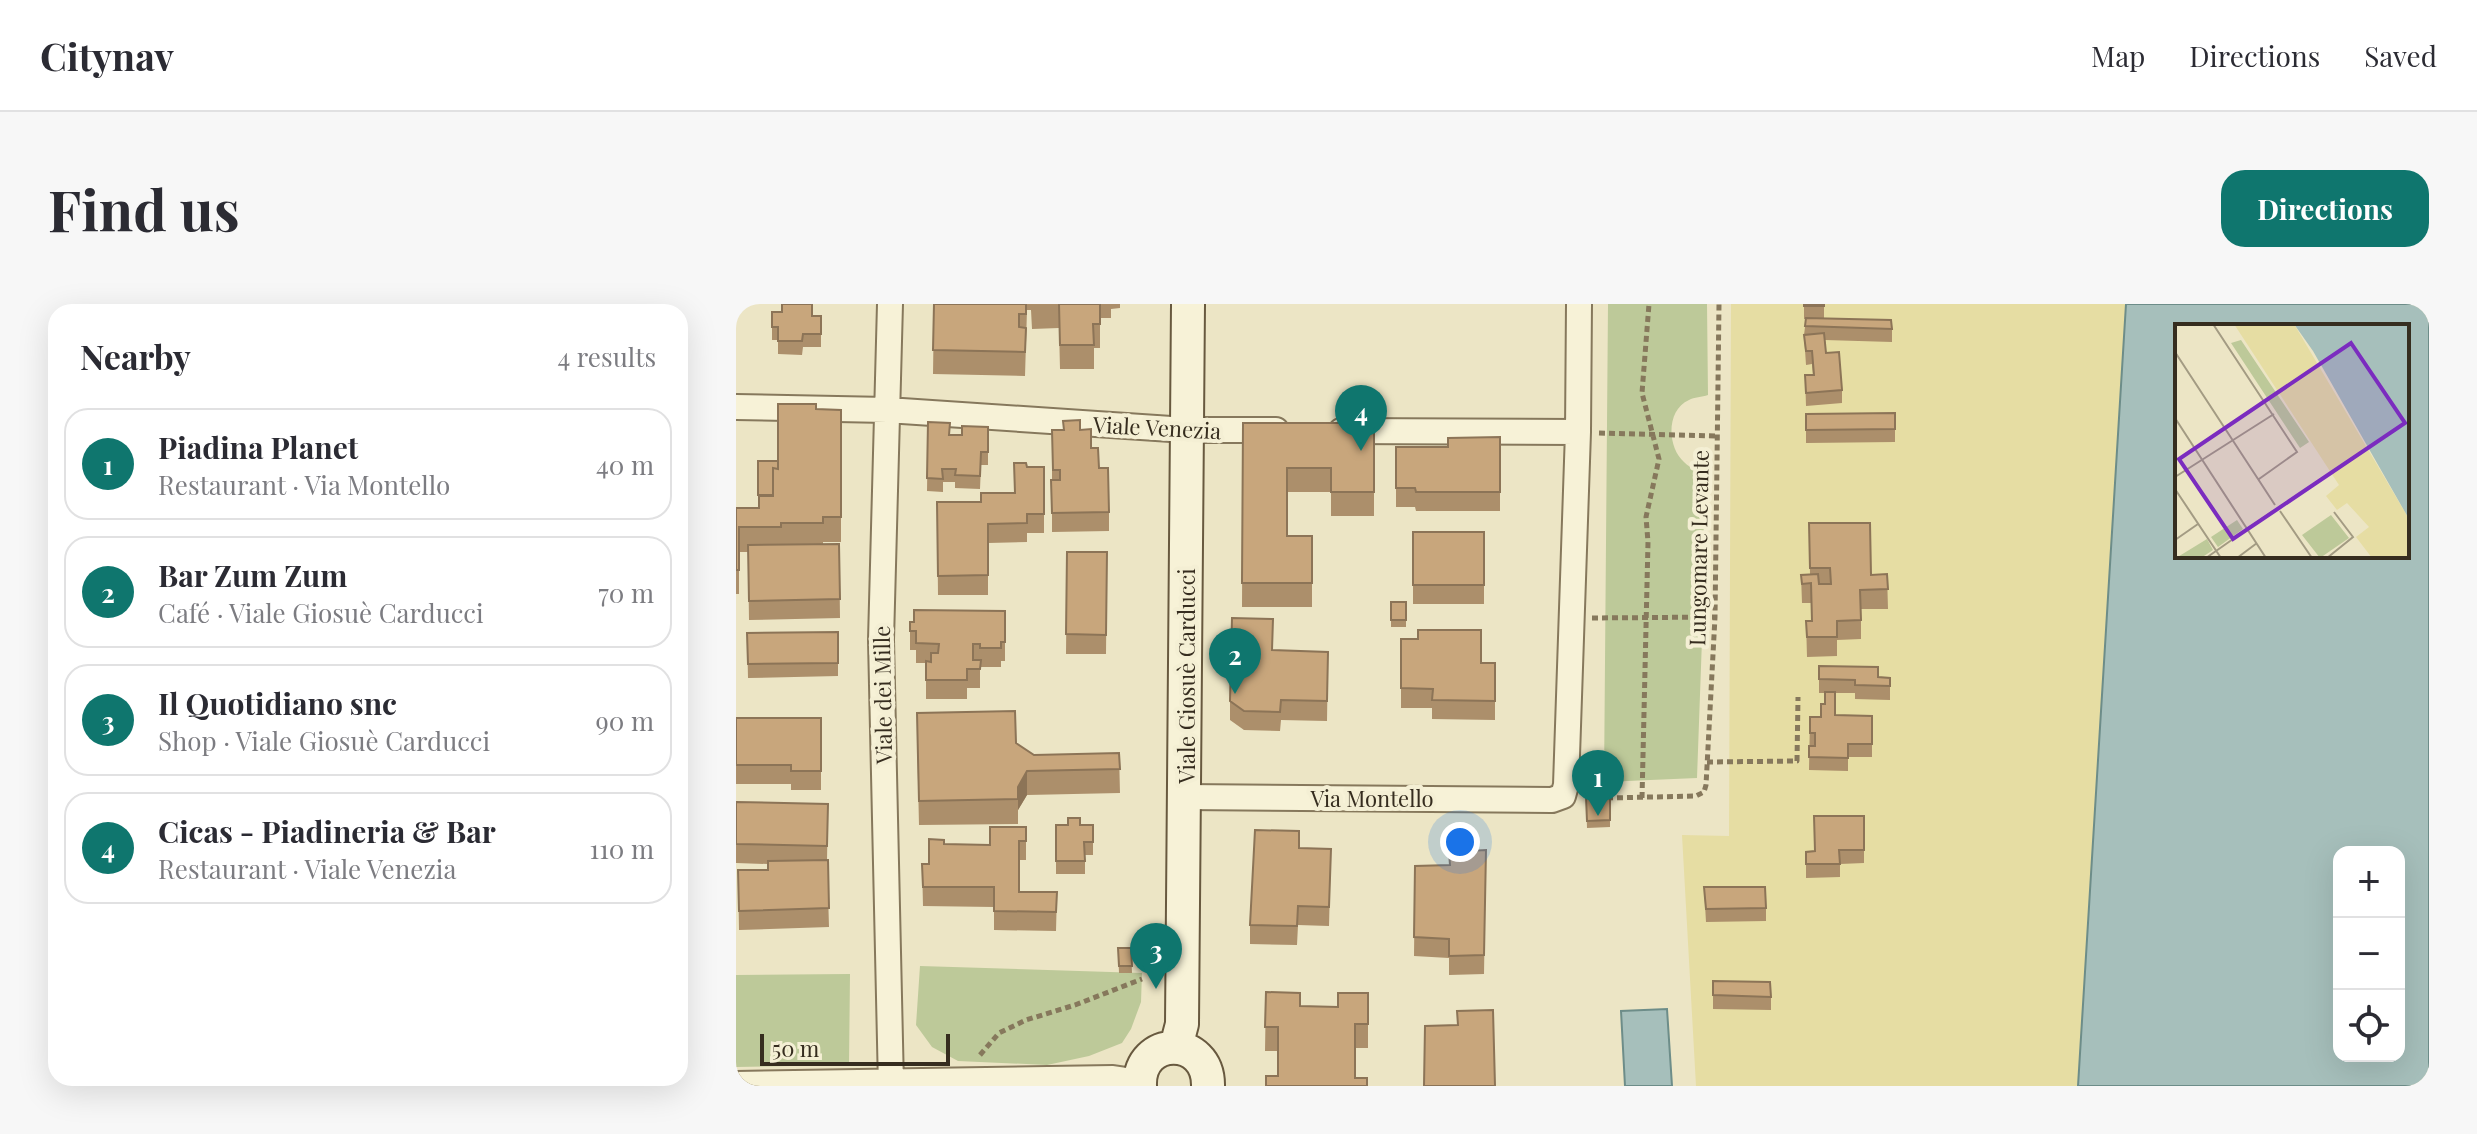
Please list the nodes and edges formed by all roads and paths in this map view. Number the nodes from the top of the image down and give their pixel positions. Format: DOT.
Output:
graph roads {
  1 [pos="890,304"];
  2 [pos="1188,304"];
  3 [pos="1579,304"];
  4 [pos="1649,304"];
  5 [pos="1719,304"];
  6 [pos="736,407"];
  7 [pos="887,410"];
  8 [pos="1186,430"];
  9 [pos="1578,432"];
  10 [pos="1653,434"];
  11 [pos="1716,436"];
  12 [pos="1715,617"];
  13 [pos="1571,618"];
  14 [pos="1644,618"];
  15 [pos="1798,697"];
  16 [pos="1707,762"];
  17 [pos="1185,797"];
  18 [pos="1642,798"];
  19 [pos="1558,799"];
  20 [pos="1142,979"];
  21 [pos="1176,1047"];
  22 [pos="958,1080"];
  23 [pos="736,1084"];
  24 [pos="891,1084"];
  25 [pos="1140,1084"];
  26 [pos="1208,1086"];
  1 -- 7 [label="street, Viale dei Mille"];
  2 -- 8 [label="street, Viale Giosuè Carducci"];
  3 -- 9 [label="street"];
  4 -- 10 [label="path"];
  5 -- 11 [label="path, Lungomare Levante"];
  6 -- 7 [label="street, Viale Venezia"];
  7 -- 8 [label="street, Viale Venezia"];
  7 -- 24 [label="street, Viale dei Mille"];
  8 -- 9 [label="street, Viale Venezia"];
  8 -- 17 [label="street, Viale Giosuè Carducci"];
  9 -- 10 [label="path"];
  9 -- 13 [label="street"];
  10 -- 11 [label="path"];
  10 -- 14 [label="path"];
  11 -- 12 [label="path, Lungomare Levante"];
  12 -- 14 [label="path"];
  12 -- 16 [label="path, Lungomare Levante"];
  13 -- 14 [label="path"];
  13 -- 19 [label="street"];
  14 -- 18 [label="path"];
  15 -- 16 [label="path"];
  16 -- 18 [label="path, Lungomare Levante"];
  17 -- 19 [label="street, Via Montello"];
  17 -- 21 [label="street, Viale Giosuè Carducci"];
  18 -- 19 [label="path"];
  20 -- 22 [label="path"];
  21 -- 25 [label="street"];
  21 -- 26 [label="street"];
  22 -- 24 [label="street"];
  22 -- 25 [label="street"];
  23 -- 24 [label="street"];
}
